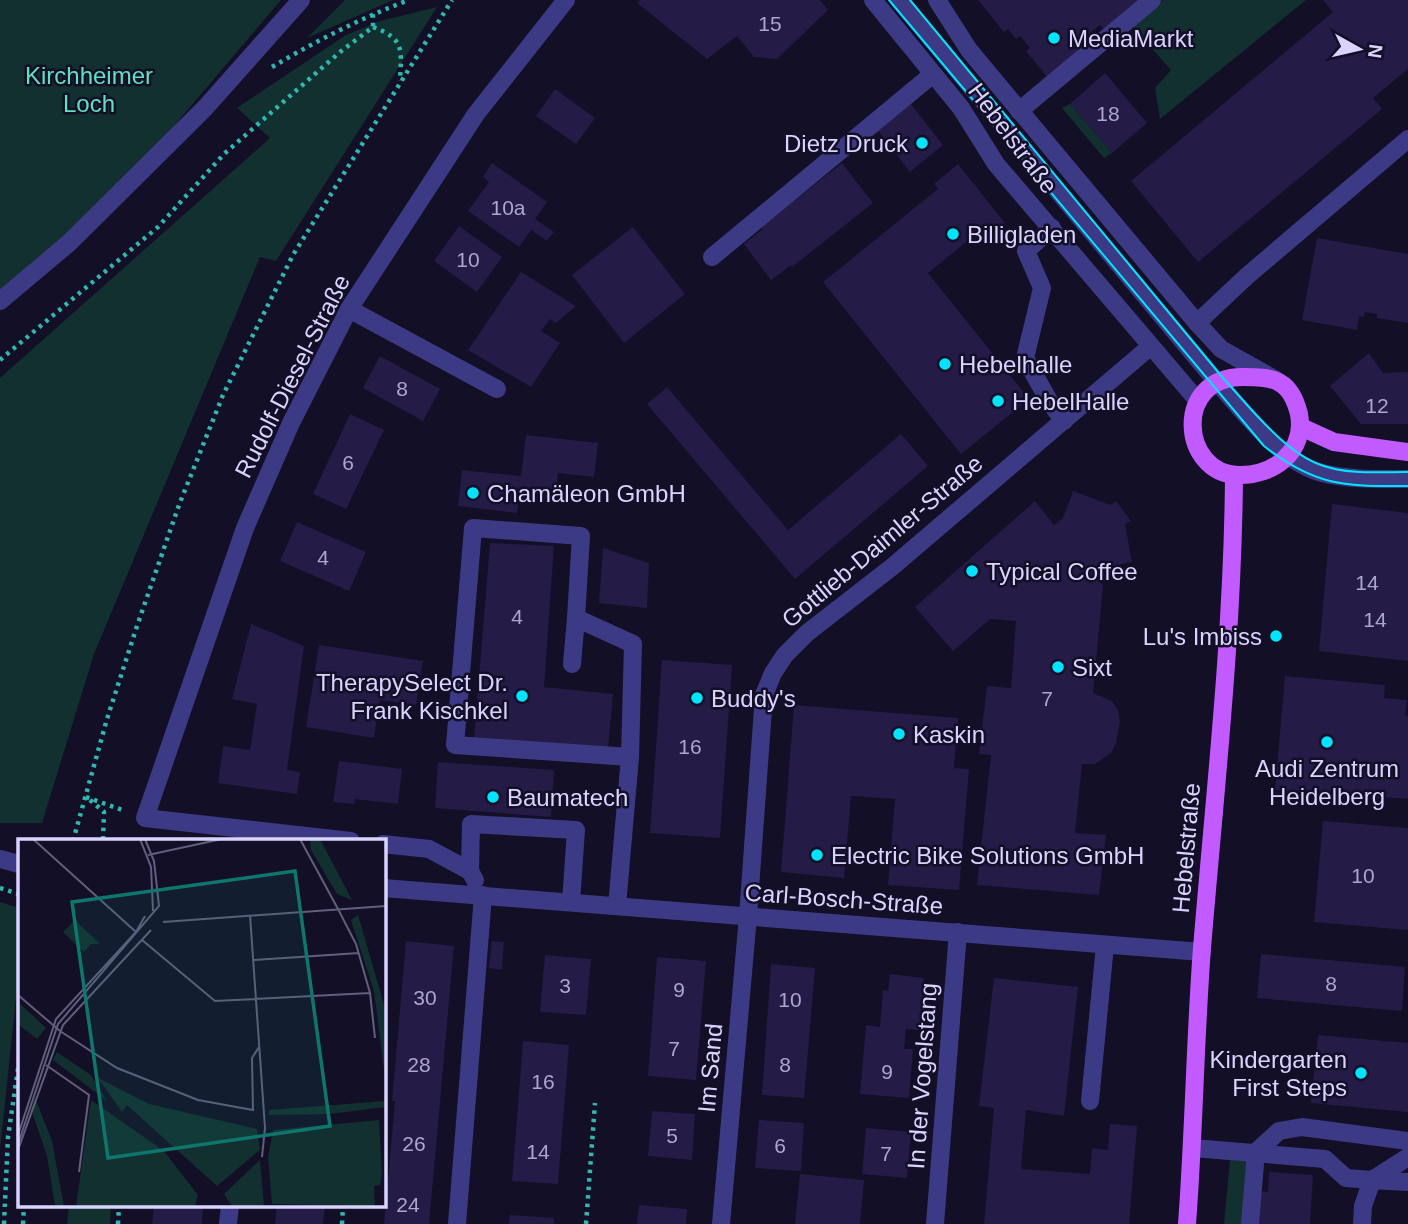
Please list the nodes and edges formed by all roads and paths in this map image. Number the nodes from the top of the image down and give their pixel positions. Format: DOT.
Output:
graph roads {
  1 [pos="300,0"];
  2 [pos="409,0"];
  3 [pos="452,0"];
  4 [pos="566,0"];
  5 [pos="873,0"];
  6 [pos="899,0"];
  7 [pos="937,0"];
  8 [pos="1152,0"];
  9 [pos="373,13"];
  10 [pos="373,27"];
  11 [pos="261,74"];
  12 [pos="933,74"];
  13 [pos="400,82"];
  14 [pos="1019,111"];
  15 [pos="1408,139"];
  16 [pos="1052,228"];
  17 [pos="712,257"];
  18 [pos="0,301"];
  19 [pos="349,309"];
  20 [pos="1197,323"];
  21 [pos="1151,346"];
  22 [pos="0,360"];
  23 [pos="1216,381"];
  24 [pos="1278,381"];
  25 [pos="497,389"];
  26 [pos="1198,401"];
  27 [pos="1064,421"];
  28 [pos="1301,427"];
  29 [pos="1408,452"];
  30 [pos="1289,455"];
  31 [pos="1234,475"];
  32 [pos="1408,479"];
  33 [pos="576,618"];
  34 [pos="572,664"];
  35 [pos="630,757"];
  36 [pos="86,797"];
  37 [pos="145,818"];
  38 [pos="73,839"];
  39 [pos="103,839"];
  40 [pos="333,839"];
  41 [pos="385,844"];
  42 [pos="0,859"];
  43 [pos="18,864"];
  44 [pos="470,871"];
  45 [pos="0,888"];
  46 [pos="385,888"];
  47 [pos="18,894"];
  48 [pos="483,895"];
  49 [pos="572,902"];
  50 [pos="617,906"];
  51 [pos="748,916"];
  52 [pos="958,932"];
  53 [pos="1105,945"];
  54 [pos="1202,952"];
  55 [pos="18,1069"];
  56 [pos="1090,1101"];
  57 [pos="595,1103"];
  58 [pos="1408,1141"];
  59 [pos="1193,1148"];
  60 [pos="1256,1152"];
  61 [pos="1408,1157"];
  62 [pos="1372,1180"];
  63 [pos="1408,1182"];
  64 [pos="23,1206"];
  65 [pos="119,1206"];
  66 [pos="230,1206"];
  67 [pos="343,1206"];
  68 [pos="4,1224"];
  69 [pos="23,1224"];
  70 [pos="118,1224"];
  71 [pos="228,1224"];
  72 [pos="342,1224"];
  73 [pos="457,1224"];
  74 [pos="586,1224"];
  75 [pos="721,1224"];
  76 [pos="936,1224"];
  77 [pos="1187,1224"];
  78 [pos="1250,1224"];
  79 [pos="1362,1224"];
  1 -- 18 [label="street"];
  2 -- 9 [label="path"];
  3 -- 13 [label="path"];
  4 -- 19 [label="street, Rudolf-Diesel-Straße"];
  5 -- 12 [label="street, Hebelstraße"];
  6 -- 23 [label="street"];
  7 -- 14 [label="street, Hebelstraße"];
  8 -- 14 [label="street"];
  9 -- 10 [label="path"];
  9 -- 11 [label="path"];
  10 -- 13 [label="path"];
  10 -- 22 [label="path"];
  12 -- 16 [label="street, Hebelstraße"];
  12 -- 17 [label="street"];
  13 -- 36 [label="path"];
  14 -- 20 [label="street, Hebelstraße"];
  15 -- 20 [label="street"];
  16 -- 21 [label="street, Hebelstraße"];
  16 -- 27 [label="street"];
  19 -- 25 [label="street"];
  19 -- 37 [label="street, Rudolf-Diesel-Straße"];
  20 -- 24 [label="street, Hebelstraße"];
  21 -- 26 [label="street, Hebelstraße"];
  21 -- 27 [label="street, Gottlieb-Daimler-Straße"];
  23 -- 24 [label="main road"];
  23 -- 26 [label="main road"];
  23 -- 30 [label="street"];
  24 -- 28 [label="main road, Hebelstraße"];
  26 -- 31 [label="main road"];
  27 -- 51 [label="street, Gottlieb-Daimler-Straße"];
  28 -- 29 [label="main road"];
  28 -- 30 [label="main road"];
  30 -- 31 [label="main road"];
  30 -- 32 [label="street"];
  31 -- 54 [label="main road, Hebelstraße"];
  33 -- 34 [label="street"];
  33 -- 35 [label="street"];
  33 -- 35 [label="street"];
  35 -- 50 [label="street"];
  36 -- 37 [label="path"];
  36 -- 38 [label="path"];
  36 -- 39 [label="path"];
  37 -- 40 [label="street"];
  41 -- 44 [label="street"];
  42 -- 43 [label="street"];
  44 -- 48 [label="street"];
  44 -- 49 [label="street"];
  45 -- 47 [label="path"];
  46 -- 48 [label="street, Carl-Bosch-Straße"];
  48 -- 49 [label="street, Carl-Bosch-Straße"];
  48 -- 73 [label="street"];
  49 -- 50 [label="street, Carl-Bosch-Straße"];
  50 -- 51 [label="street, Carl-Bosch-Straße"];
  51 -- 52 [label="street, Carl-Bosch-Straße"];
  51 -- 75 [label="street, Im Sand"];
  52 -- 53 [label="street, Carl-Bosch-Straße"];
  52 -- 76 [label="street, In der Vogelstang"];
  53 -- 54 [label="street, Carl-Bosch-Straße"];
  53 -- 56 [label="street"];
  54 -- 59 [label="main road, Hebelstraße"];
  55 -- 68 [label="path"];
  57 -- 74 [label="path"];
  58 -- 60 [label="street"];
  59 -- 60 [label="street"];
  59 -- 77 [label="main road, Hebelstraße"];
  60 -- 62 [label="street"];
  60 -- 78 [label="street"];
  61 -- 62 [label="street"];
  62 -- 63 [label="street"];
  62 -- 79 [label="street"];
  64 -- 69 [label="path"];
  65 -- 70 [label="path"];
  66 -- 71 [label="street"];
  67 -- 72 [label="path"];
}
